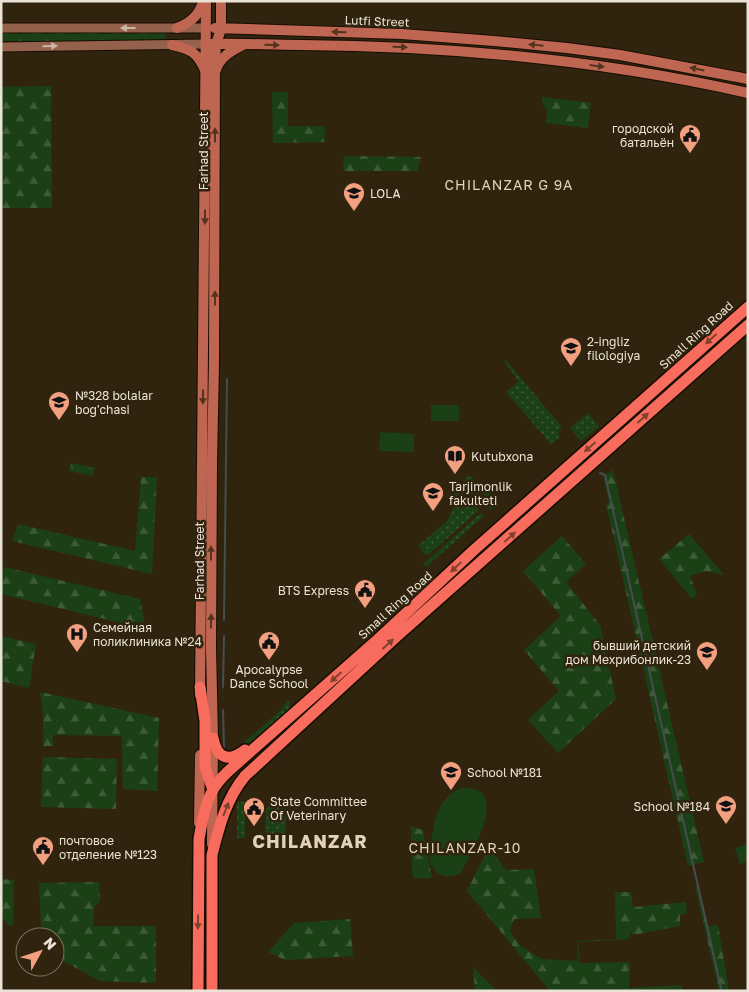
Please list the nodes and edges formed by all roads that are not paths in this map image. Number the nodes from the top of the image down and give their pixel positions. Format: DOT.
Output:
graph roads {
  1 [pos="205,1"];
  2 [pos="221,1"];
  3 [pos="1,28"];
  4 [pos="177,28"];
  5 [pos="206,28"];
  6 [pos="221,28"];
  7 [pos="428,35"];
  8 [pos="211,44"];
  9 [pos="246,44"];
  10 [pos="172,45"];
  11 [pos="1,46"];
  12 [pos="428,48"];
  13 [pos="211,73"];
  14 [pos="748,80"];
  15 [pos="748,93"];
  16 [pos="748,306"];
  17 [pos="748,325"];
  18 [pos="203,362"];
  19 [pos="214,362"];
  20 [pos="474,550"];
  21 [pos="483,560"];
  22 [pos="206,648"];
  23 [pos="200,686"];
  24 [pos="287,720"];
  25 [pos="213,738"];
  26 [pos="256,765"];
  27 [pos="245,776"];
  28 [pos="213,790"];
  29 [pos="199,838"];
  30 [pos="212,855"];
  31 [pos="198,890"];
  32 [pos="212,957"];
  33 [pos="198,991"];
  34 [pos="212,991"];
  1 -- 4 [label="main road"];
  1 -- 5 [label="main road, Farhad Street"];
  2 -- 6 [label="main road, Farhad Street"];
  4 -- 3 [label="main road, Lutfi Street, one-way"];
  4 -- 5 [label="main road, Lutfi Street"];
  5 -- 6 [label="main road, Lutfi Street"];
  5 -- 8 [label="main road, Farhad Street"];
  7 -- 6 [label="main road, Lutfi Street, one-way"];
  6 -- 8 [label="main road, Farhad Street"];
  7 -- 12 [label="main road"];
  14 -- 7 [label="main road, Lutfi Street, one-way"];
  8 -- 9 [label="main road, Lutfi Street"];
  8 -- 10 [label="main road, Lutfi Street"];
  8 -- 13 [label="main road, Farhad Street"];
  9 -- 12 [label="main road, Lutfi Street, one-way"];
  9 -- 13 [label="main road"];
  11 -- 10 [label="main road, Lutfi Street, one-way"];
  10 -- 13 [label="main road"];
  12 -- 15 [label="main road, Lutfi Street, one-way"];
  13 -- 18 [label="main road, Farhad Street, one-way"];
  19 -- 13 [label="main road, Farhad Street, one-way"];
  16 -- 20 [label="highway, Small Ring Road, one-way"];
  21 -- 17 [label="highway, Small Ring Road, one-way"];
  18 -- 19 [label="main road"];
  18 -- 22 [label="main road, Farhad Street, one-way"];
  22 -- 19 [label="main road, Farhad Street, one-way"];
  20 -- 21 [label="highway"];
  20 -- 24 [label="highway, Small Ring Road, one-way"];
  26 -- 21 [label="highway, Small Ring Road, one-way"];
  22 -- 23 [label="main road, Farhad Street"];
  22 -- 25 [label="main road, Farhad Street"];
  23 -- 28 [label="highway"];
  23 -- 29 [label="main road, Farhad Street"];
  24 -- 25 [label="highway"];
  24 -- 26 [label="highway"];
  24 -- 28 [label="highway, Small Ring Road"];
  25 -- 28 [label="main road, Farhad Street"];
  26 -- 27 [label="highway, Small Ring Road"];
  27 -- 28 [label="highway"];
  30 -- 27 [label="highway, Small Ring Road, one-way"];
  28 -- 29 [label="highway, Small Ring Road"];
  28 -- 30 [label="main road, Farhad Street"];
  29 -- 31 [label="highway, Small Ring Road"];
  30 -- 32 [label="highway, Small Ring Road"];
  31 -- 32 [label="highway"];
  31 -- 33 [label="highway, Small Ring Road, one-way"];
  32 -- 34 [label="highway, Small Ring Road"];
}
